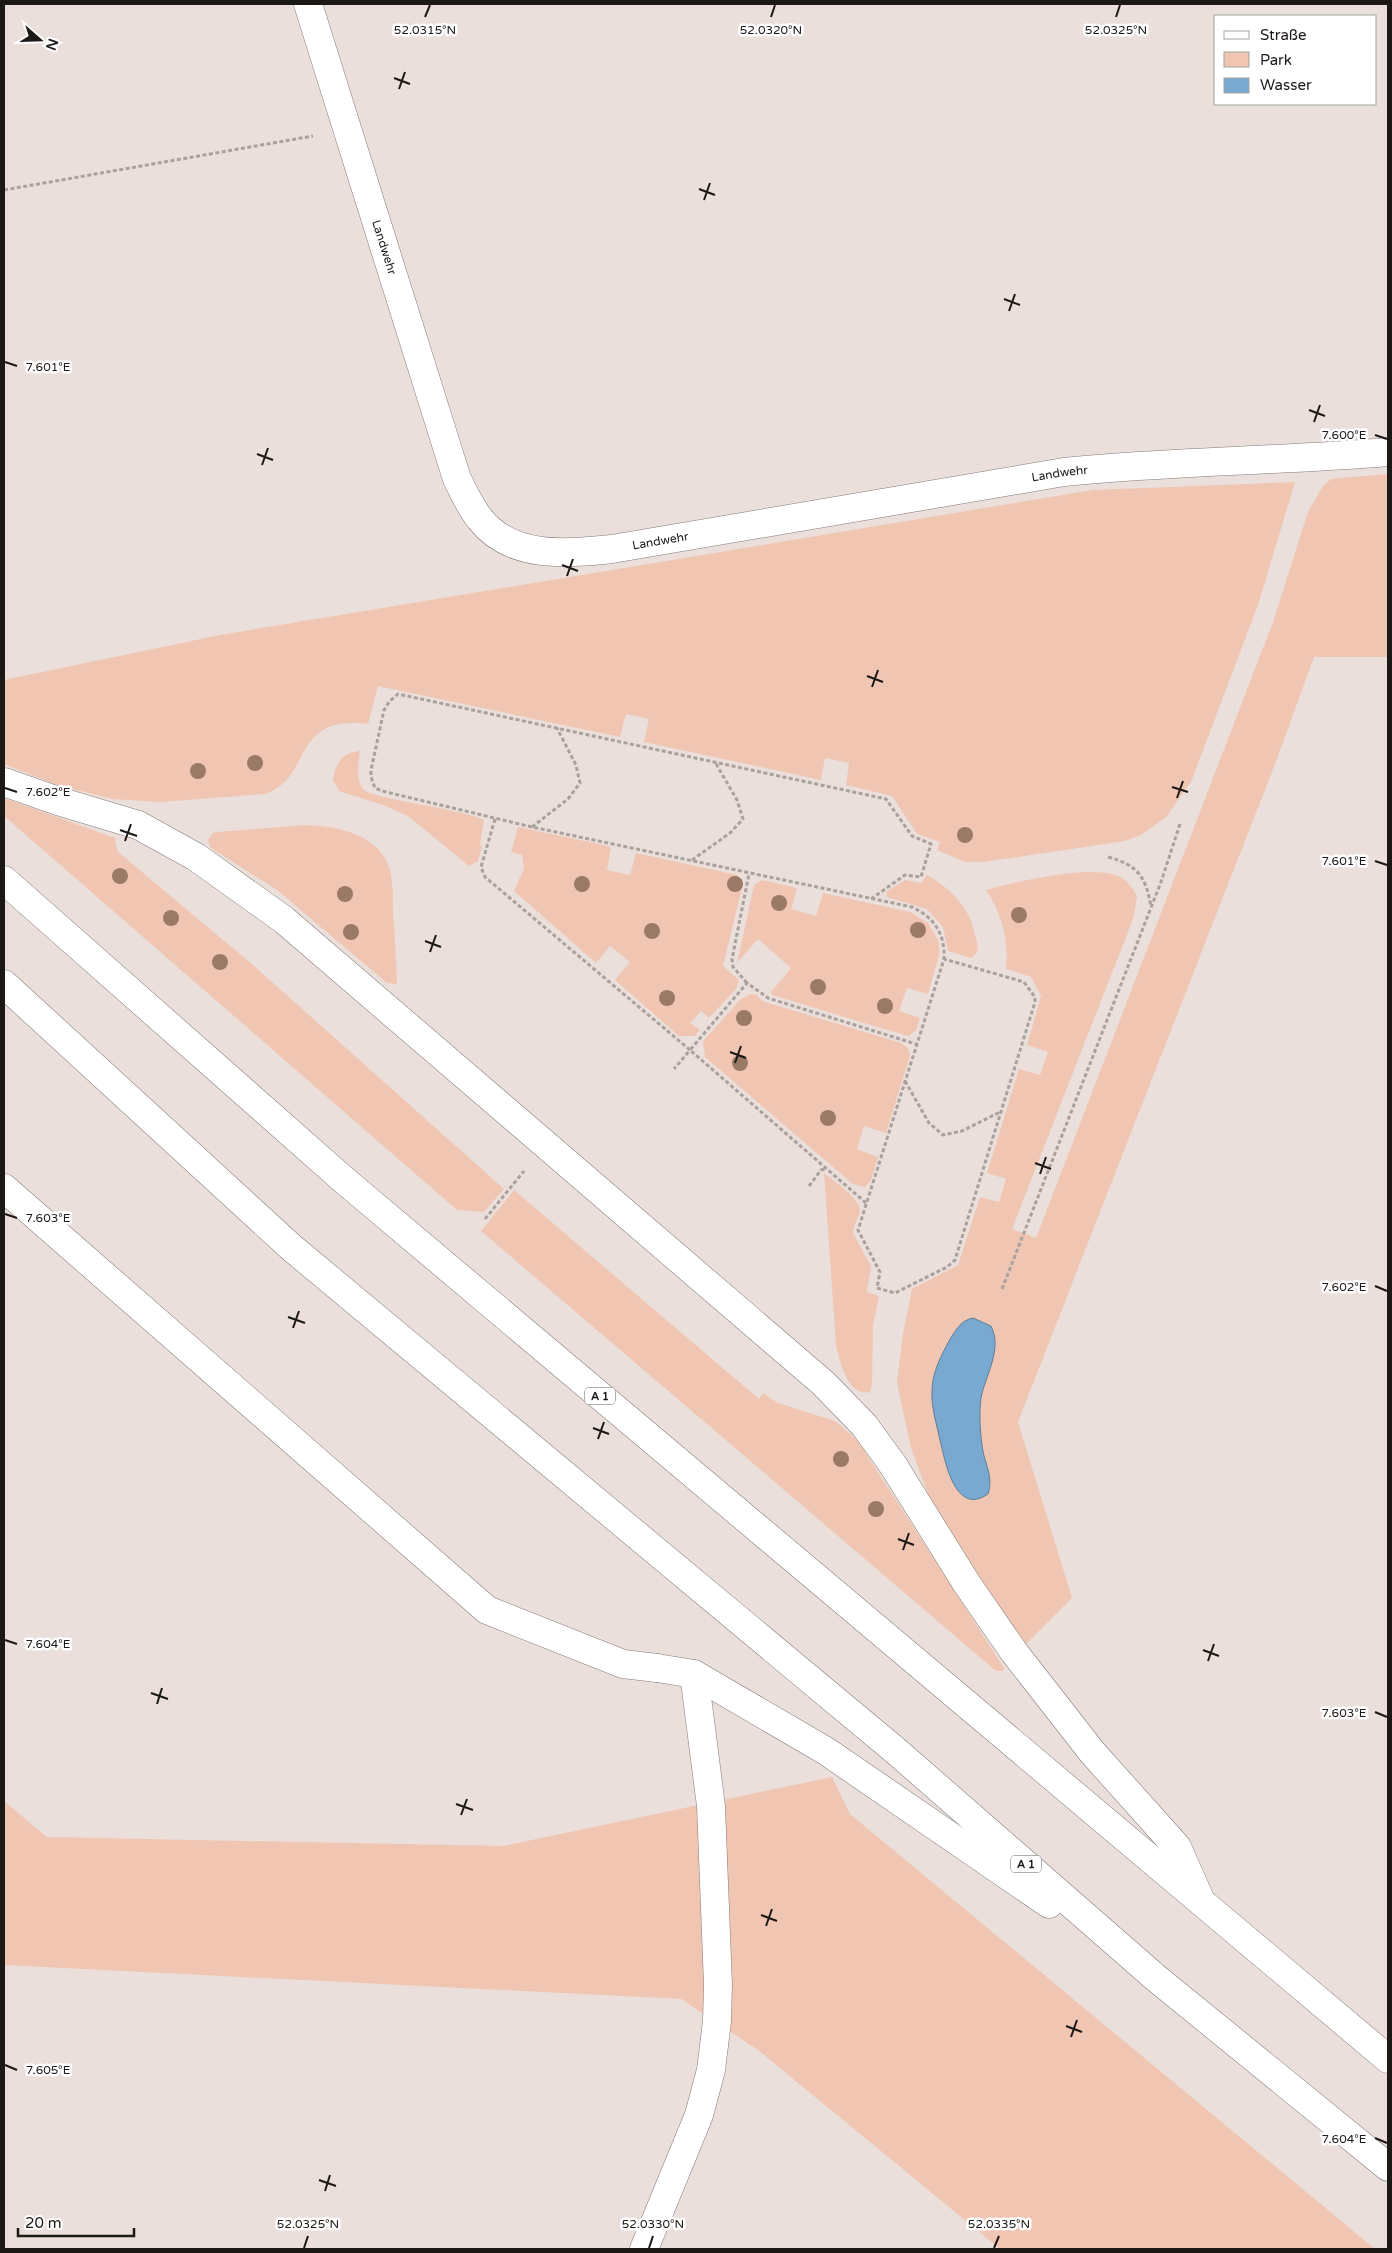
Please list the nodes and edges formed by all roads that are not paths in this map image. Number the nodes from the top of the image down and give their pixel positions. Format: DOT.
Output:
graph roads {
  1 [pos="308,4"];
  2 [pos="1388,452"];
  3 [pos="4,782"];
  4 [pos="4,880"];
  5 [pos="4,984"];
  6 [pos="4,1188"];
  7 [pos="694,1674"];
  8 [pos="1202,1904"];
  9 [pos="1156,1978"];
  10 [pos="1388,2059"];
  11 [pos="1388,2167"];
  12 [pos="644,2249"];
  1 -- 2 [label="main road, Landwehr"];
  3 -- 8 [label="main road"];
  4 -- 8 [label="main road, A 1"];
  5 -- 9 [label="main road, A 1"];
  6 -- 7 [label="main road"];
  7 -- 9 [label="main road"];
  7 -- 12 [label="main road"];
  8 -- 10 [label="main road, A 1"];
  9 -- 11 [label="main road, A 1"];
}
